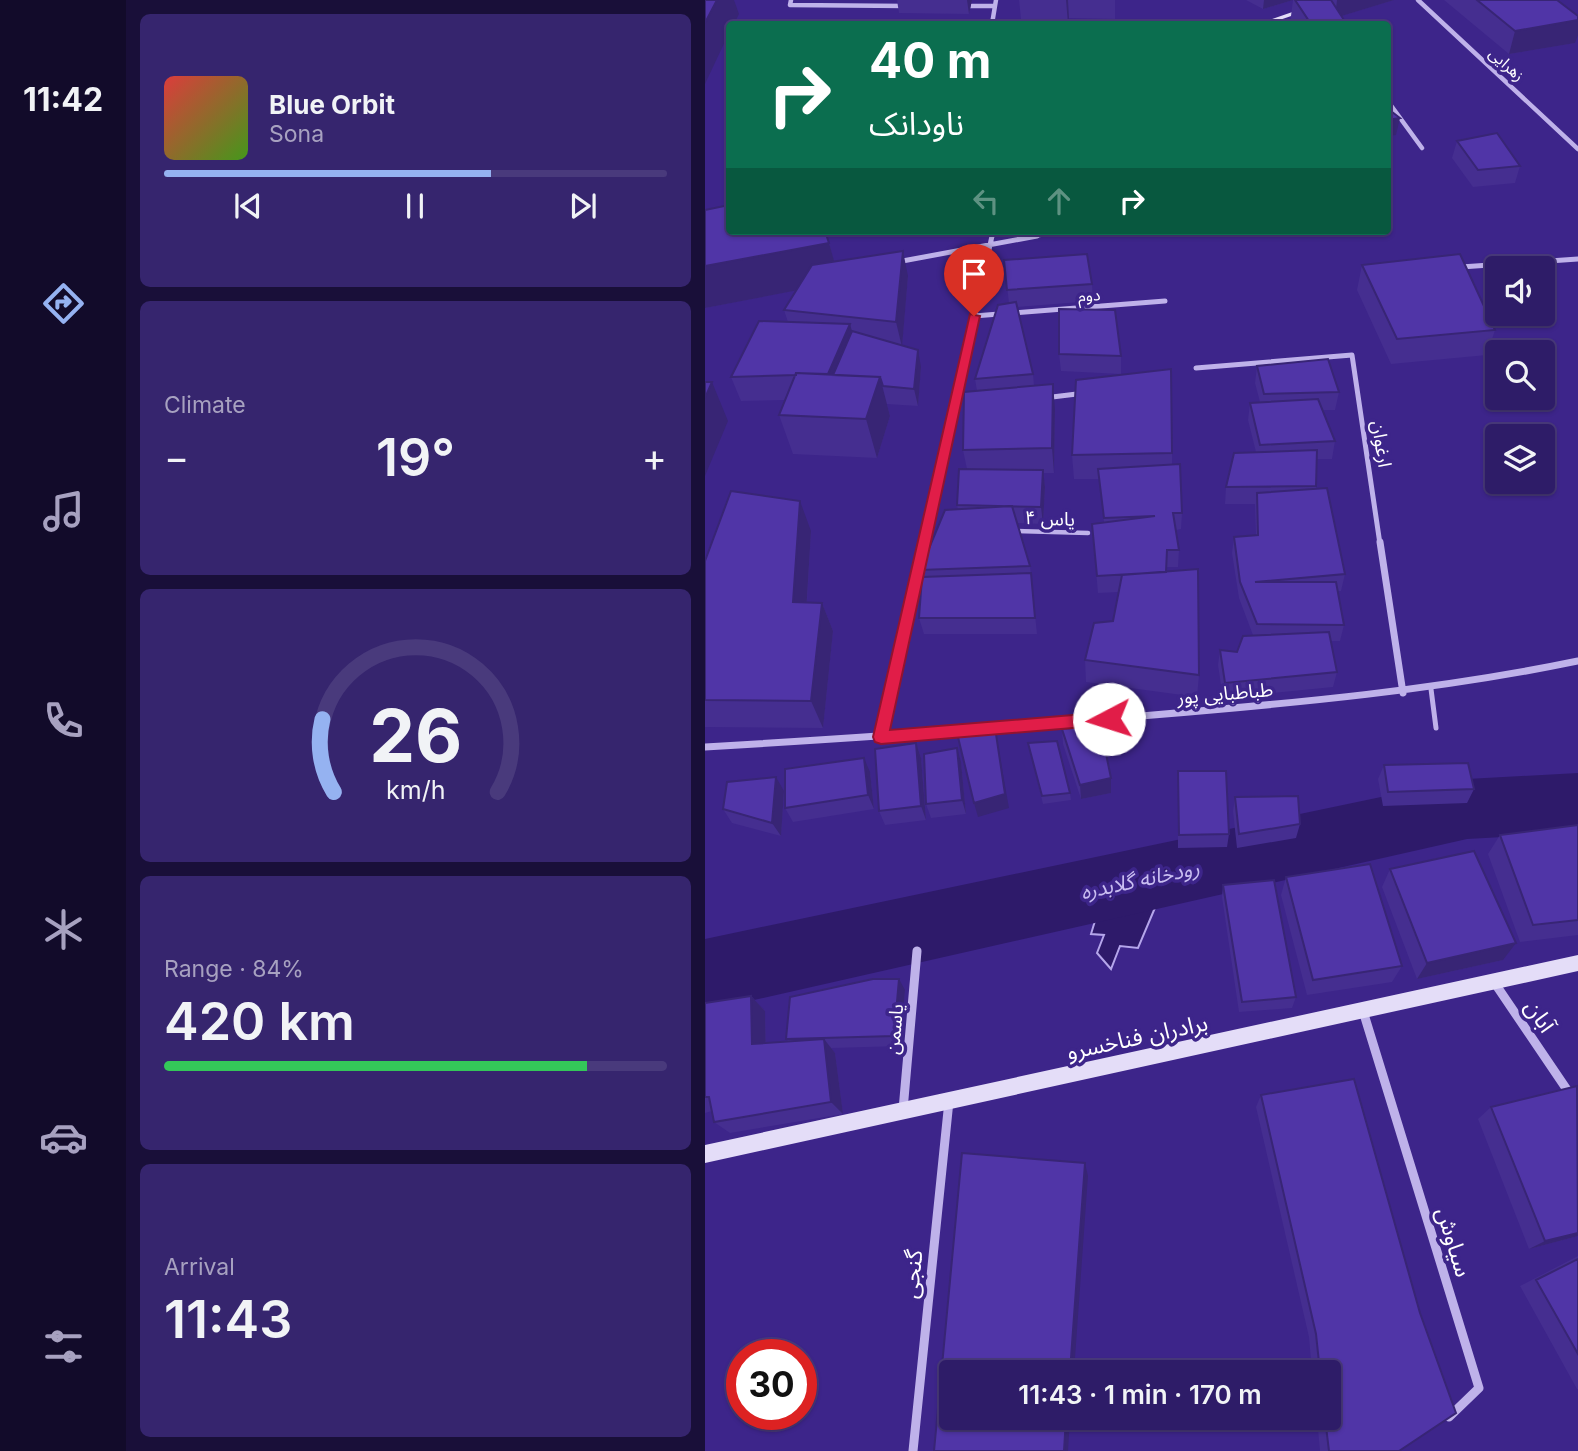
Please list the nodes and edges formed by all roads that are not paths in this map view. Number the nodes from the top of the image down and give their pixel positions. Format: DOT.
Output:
graph roads {
  1 [pos="791,0"];
  2 [pos="995,0"];
  3 [pos="1334,0"];
  4 [pos="1418,0"];
  5 [pos="1319,5"];
  6 [pos="913,6"];
  7 [pos="953,6"];
  8 [pos="994,6"];
  9 [pos="1326,15"];
  10 [pos="992,21"];
  11 [pos="1271,21"];
  12 [pos="1391,105"];
  13 [pos="1422,148"];
  14 [pos="1578,149"];
  15 [pos="992,235"];
  16 [pos="1041,235"];
  17 [pos="990,245"];
  18 [pos="1578,259"];
  19 [pos="896,262"];
  20 [pos="1461,267"];
  21 [pos="1165,301"];
  22 [pos="974,316"];
  23 [pos="1196,368"];
  24 [pos="1089,393"];
  25 [pos="1035,399"];
  26 [pos="967,408"];
  27 [pos="953,409"];
  28 [pos="927,528"];
  29 [pos="940,528"];
  30 [pos="1007,530"];
  31 [pos="1088,533"];
  32 [pos="1578,662"];
  33 [pos="1431,689"];
  34 [pos="1403,692"];
  35 [pos="1436,728"];
  36 [pos="881,737"];
  37 [pos="705,747"];
  38 [pos="917,951"];
  39 [pos="1578,964"];
  40 [pos="1494,982"];
  41 [pos="1362,1011"];
  42 [pos="949,1101"];
  43 [pos="1578,1105"];
  44 [pos="903,1110"];
  45 [pos="705,1154"];
  46 [pos="1440,1424"];
  47 [pos="913,1451"];
  1 -- 6 [label="street"];
  2 -- 8 [label="street"];
  3 -- 5 [label="main road"];
  4 -- 14 [label="street, زهرایی"];
  5 -- 9 [label="street"];
  5 -- 11 [label="main road"];
  7 -- 8 [label="street"];
  8 -- 10 [label="street"];
  12 -- 13 [label="street"];
  15 -- 17 [label="street"];
  16 -- 17 [label="street"];
  17 -- 19 [label="street"];
  17 -- 22 [label="street"];
  18 -- 20 [label="street"];
  21 -- 22 [label="street, دوم"];
  22 -- 27 [label="street"];
  23 -- 34 [label="street, ارغوان"];
  24 -- 25 [label="street"];
  26 -- 27 [label="street"];
  27 -- 28 [label="street"];
  28 -- 29 [label="lane"];
  28 -- 36 [label="street"];
  30 -- 31 [label="lane, یاس ۴"];
  32 -- 33 [label="street, طباطبایی پور"];
  33 -- 34 [label="street, طباطبایی پور"];
  33 -- 35 [label="lane"];
  34 -- 36 [label="street, طباطبایی پور"];
  36 -- 37 [label="street, طباطبایی پور"];
  38 -- 44 [label="street, یاسمن"];
  39 -- 40 [label="main road, برادران فناخسرو"];
  40 -- 41 [label="main road, برادران فناخسرو"];
  40 -- 43 [label="street, آبان"];
  41 -- 42 [label="main road, برادران فناخسرو"];
  41 -- 46 [label="street, سیاوش"];
  42 -- 44 [label="main road, برادران فناخسرو"];
  42 -- 47 [label="street, گنجی"];
  44 -- 45 [label="main road, برادران فناخسرو"];
}
